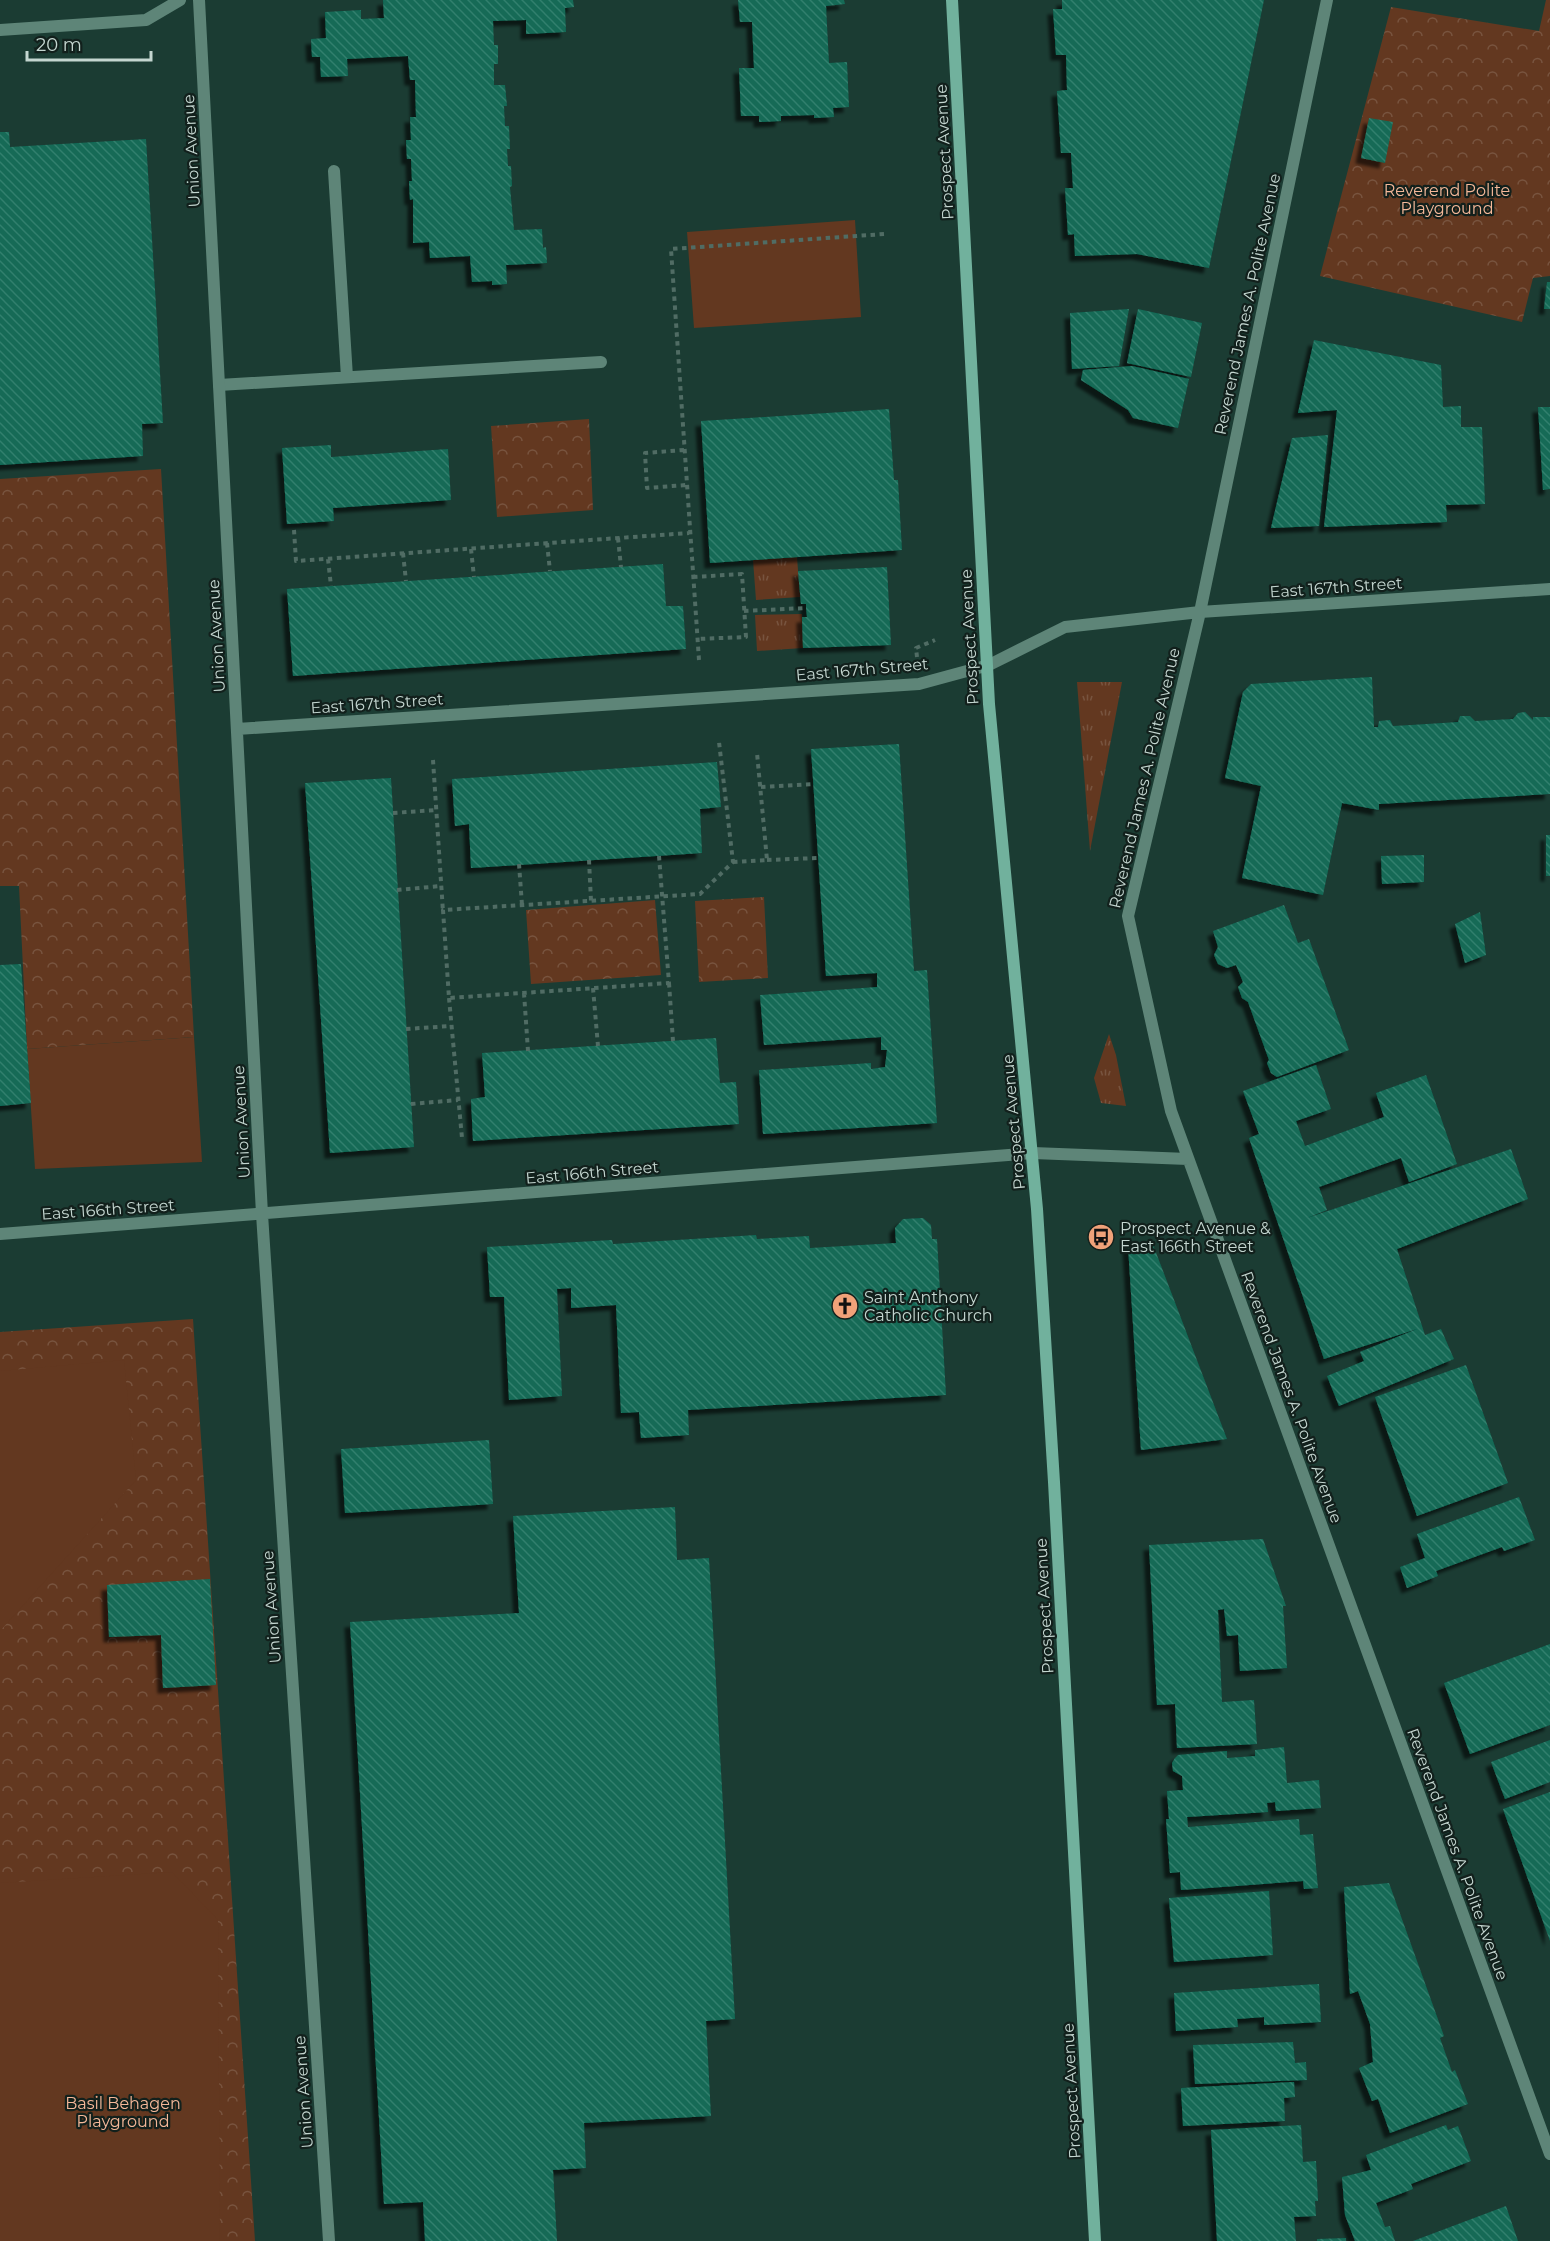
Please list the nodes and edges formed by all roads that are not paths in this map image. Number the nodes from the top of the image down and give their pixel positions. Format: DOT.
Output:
graph roads {
  1 [pos="180,0"];
  2 [pos="199,0"];
  3 [pos="952,0"];
  4 [pos="1327,0"];
  5 [pos="0,30"];
  6 [pos="334,171"];
  7 [pos="601,362"];
  8 [pos="347,377"];
  9 [pos="219,385"];
  10 [pos="1550,589"];
  11 [pos="1200,612"];
  12 [pos="988,665"];
  13 [pos="237,729"];
  14 [pos="1033,1153"];
  15 [pos="1188,1159"];
  16 [pos="262,1215"];
  17 [pos="0,1234"];
  18 [pos="1550,2154"];
  19 [pos="329,2241"];
  20 [pos="1095,2241"];
  1 -- 5 [label="street"];
  2 -- 9 [label="street, Union Avenue"];
  3 -- 12 [label="street, Prospect Avenue"];
  4 -- 11 [label="street, Reverend James A. Polite Avenue"];
  6 -- 8 [label="street"];
  7 -- 8 [label="street"];
  8 -- 9 [label="street"];
  9 -- 13 [label="street, Union Avenue"];
  10 -- 11 [label="street, East 167th Street"];
  11 -- 12 [label="street, East 167th Street"];
  11 -- 15 [label="street, Reverend James A. Polite Avenue"];
  12 -- 13 [label="street, East 167th Street"];
  12 -- 14 [label="street, Prospect Avenue"];
  13 -- 16 [label="street, Union Avenue"];
  14 -- 15 [label="street, East 166th Street"];
  14 -- 16 [label="street, East 166th Street"];
  14 -- 20 [label="street, Prospect Avenue"];
  15 -- 18 [label="street, Reverend James A. Polite Avenue"];
  16 -- 17 [label="street, East 166th Street"];
  16 -- 19 [label="street, Union Avenue"];
}
